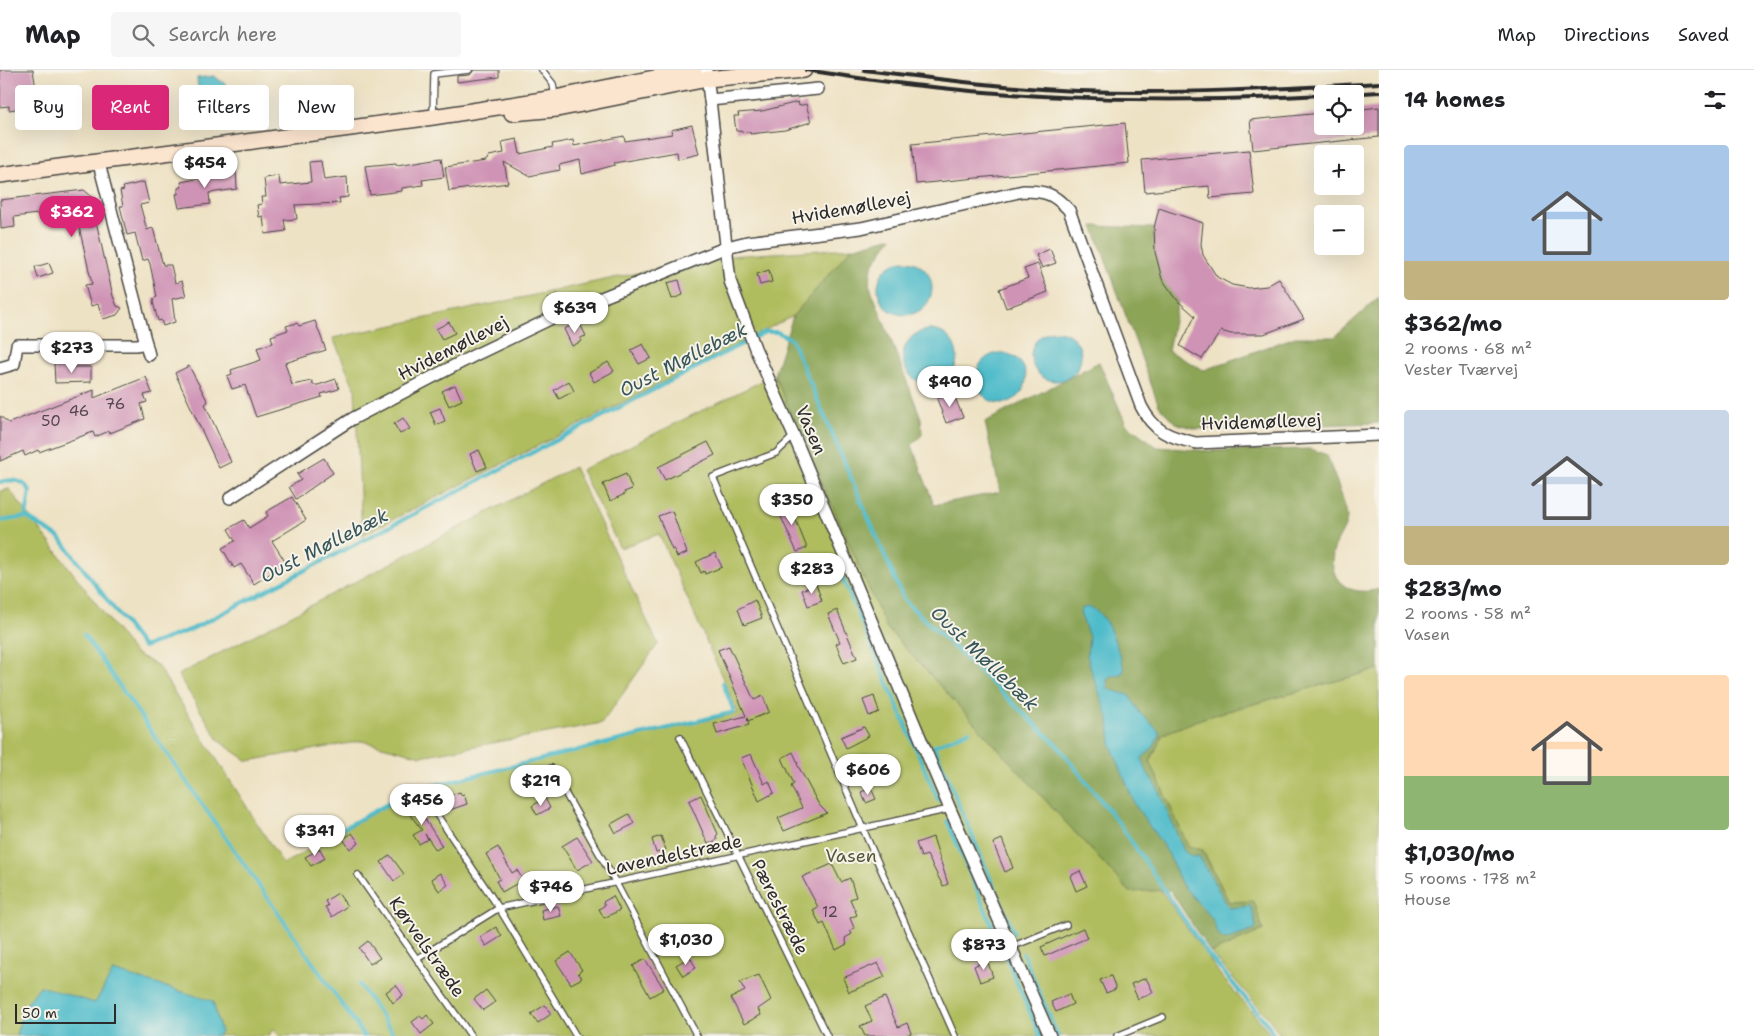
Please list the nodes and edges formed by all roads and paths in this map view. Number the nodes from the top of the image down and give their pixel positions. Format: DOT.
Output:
graph roads {
  1 [pos="469,70"];
  2 [pos="542,70"];
  3 [pos="694,70"];
  4 [pos="804,70"];
  5 [pos="707,74"];
  6 [pos="818,89"];
  7 [pos="710,100"];
  8 [pos="556,103"];
  9 [pos="433,117"];
  10 [pos="98,160"];
  11 [pos="0,174"];
  12 [pos="727,247"];
  13 [pos="146,343"];
  14 [pos="149,355"];
  15 [pos="0,368"];
  16 [pos="1379,435"];
  17 [pos="794,436"];
  18 [pos="230,498"];
  19 [pos="680,737"];
  20 [pos="550,768"];
  21 [pos="423,794"];
  22 [pos="950,809"];
  23 [pos="863,829"];
  24 [pos="737,856"];
  25 [pos="358,875"];
  26 [pos="616,883"];
  27 [pos="499,908"];
  28 [pos="1066,925"];
  29 [pos="1011,946"];
  30 [pos="417,960"];
  31 [pos="1163,1017"];
  32 [pos="471,1036"];
  33 [pos="576,1036"];
  34 [pos="697,1036"];
  35 [pos="827,1036"];
  36 [pos="956,1036"];
  37 [pos="1050,1036"];
  38 [pos="1117,1036"];
  1 -- 9 [label="lane"];
  2 -- 8 [label="lane"];
  3 -- 8 [label="street"];
  4 -- 5 [label="street"];
  5 -- 7 [label="street, Vasen"];
  5 -- 8 [label="street"];
  6 -- 7 [label="street"];
  7 -- 12 [label="street, Vasen"];
  8 -- 9 [label="street"];
  9 -- 10 [label="street"];
  10 -- 11 [label="street"];
  10 -- 13 [label="street"];
  12 -- 16 [label="street, Hvidemøllevej"];
  12 -- 17 [label="street, Vasen"];
  12 -- 18 [label="street, Hvidemøllevej"];
  13 -- 14 [label="street"];
  13 -- 15 [label="street"];
  17 -- 22 [label="street, Vasen"];
  17 -- 23 [label="lane"];
  19 -- 24 [label="lane, Pærestræde"];
  20 -- 26 [label="lane"];
  21 -- 27 [label="lane"];
  22 -- 23 [label="lane, Lavendelstræde"];
  22 -- 29 [label="street, Vasen"];
  23 -- 24 [label="lane, Lavendelstræde"];
  23 -- 36 [label="lane"];
  24 -- 26 [label="lane, Lavendelstræde"];
  24 -- 35 [label="lane, Pærestræde"];
  25 -- 30 [label="lane, Kørvelstræde"];
  26 -- 27 [label="lane, Lavendelstræde"];
  26 -- 34 [label="lane"];
  27 -- 30 [label="lane, Lavendelstræde"];
  27 -- 33 [label="lane"];
  28 -- 29 [label="lane"];
  29 -- 37 [label="street, Vasen"];
  30 -- 32 [label="lane, Kørvelstræde"];
  31 -- 38 [label="lane"];
}
